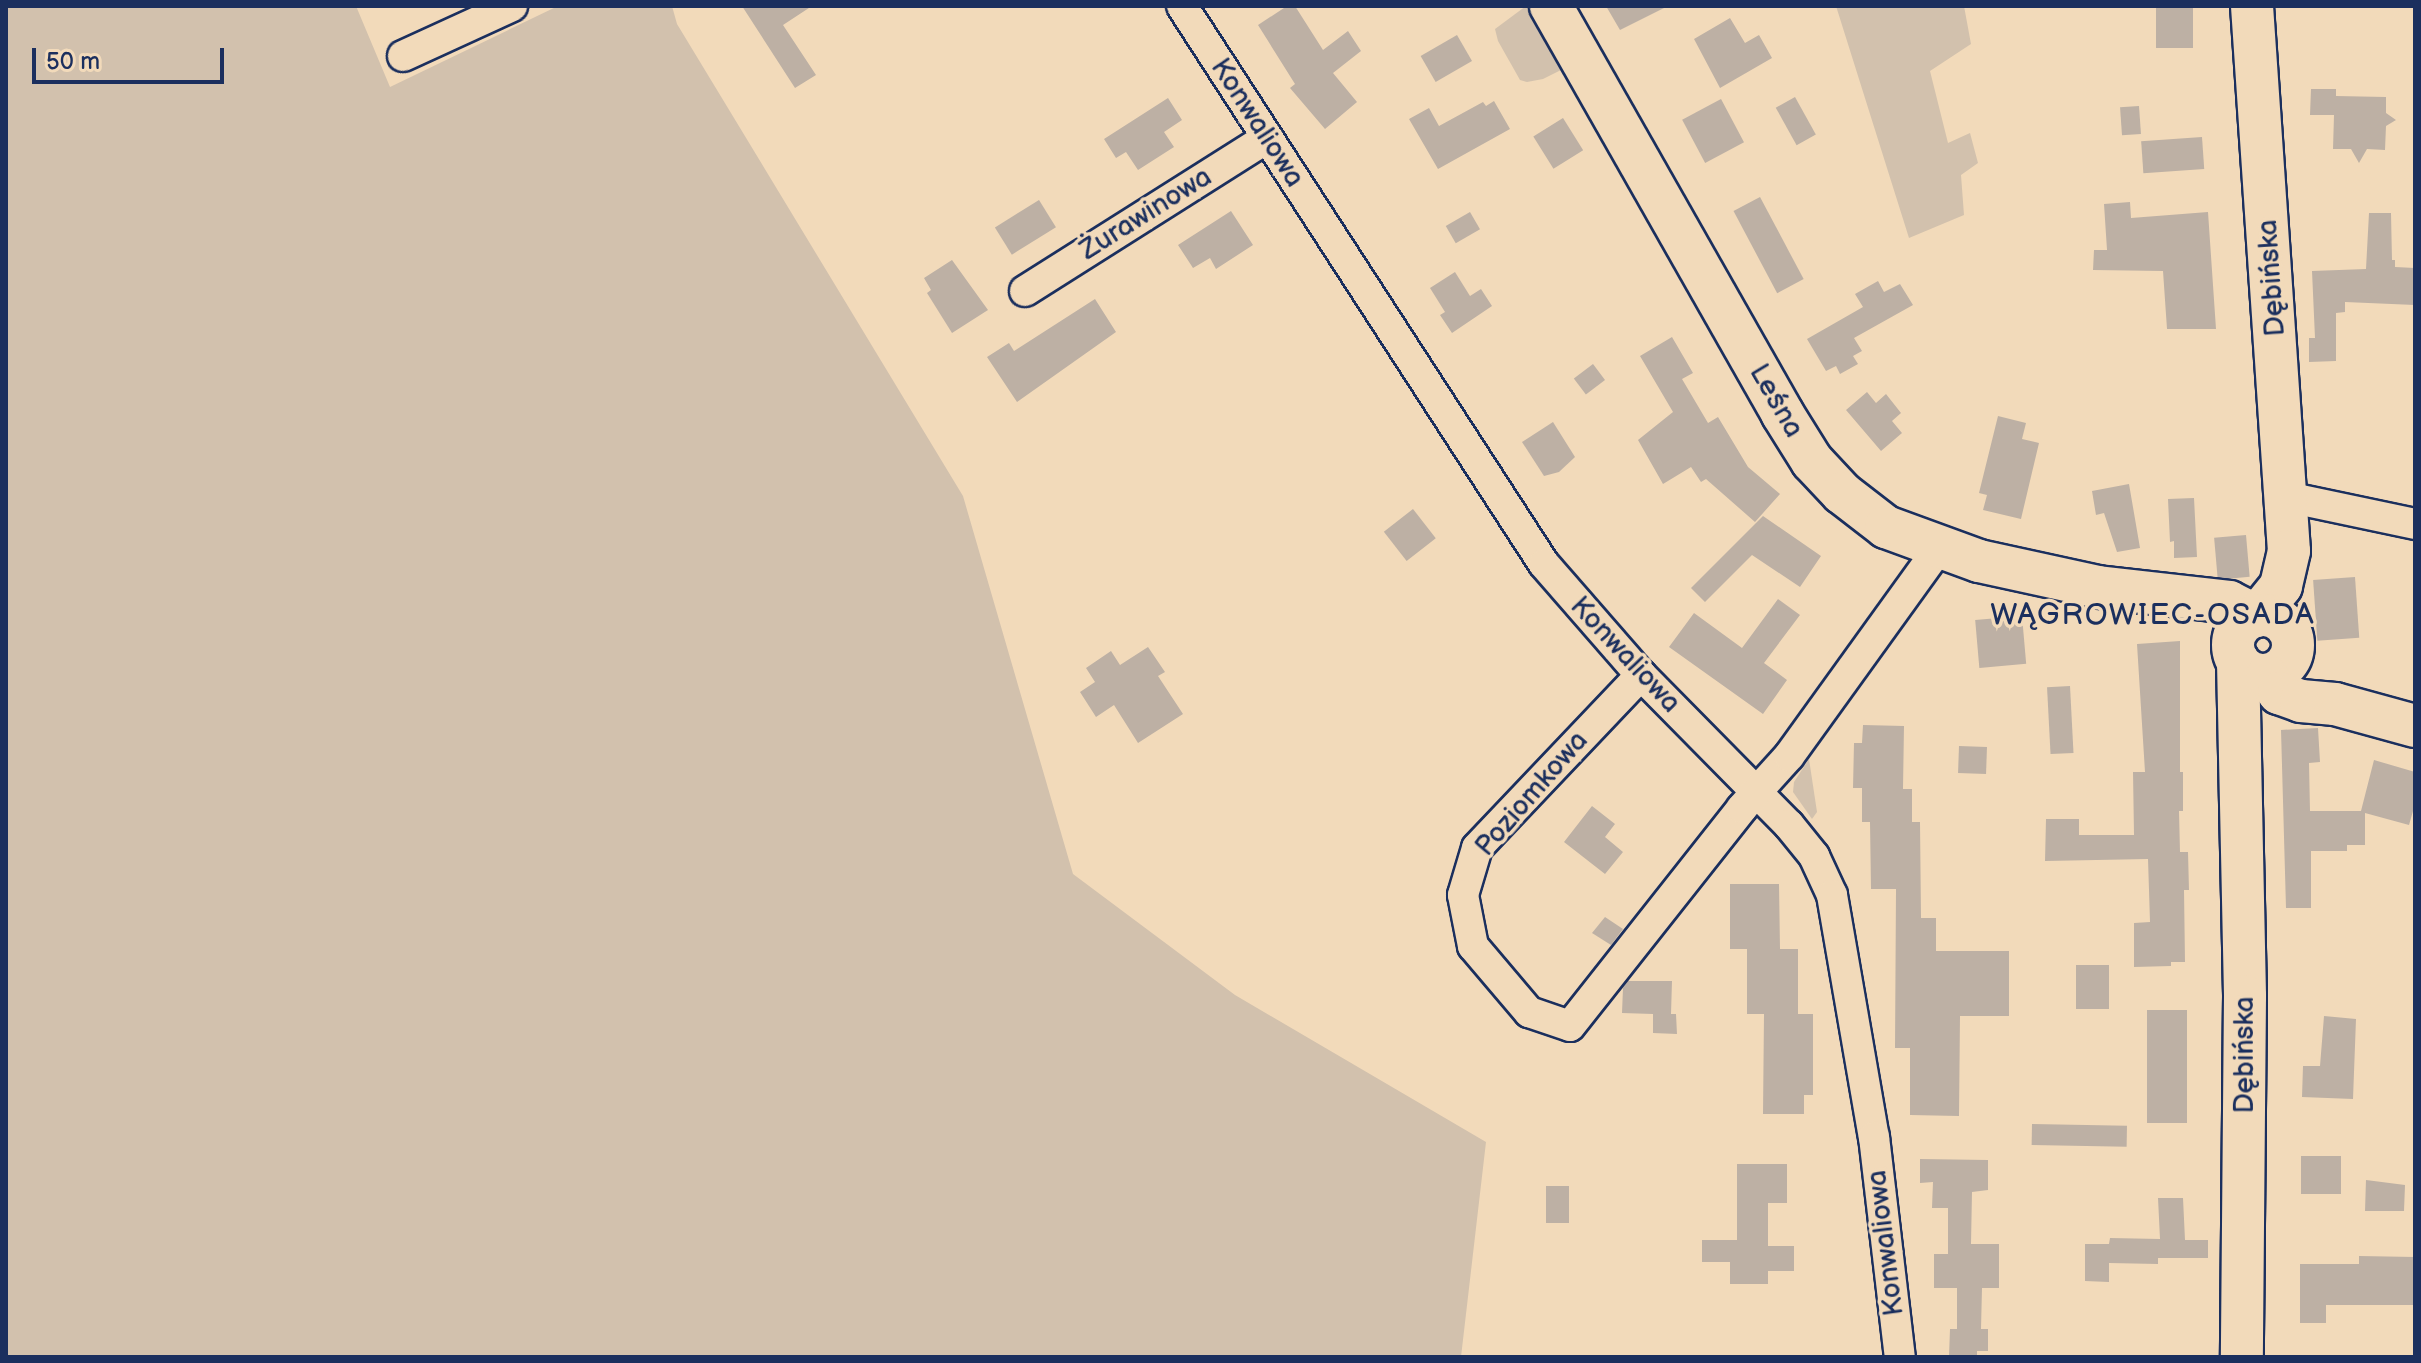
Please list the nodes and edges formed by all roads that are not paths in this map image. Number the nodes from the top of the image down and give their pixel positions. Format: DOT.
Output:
graph roads {
  1 [pos="512,6"];
  2 [pos="1182,6"];
  3 [pos="1551,6"];
  4 [pos="2252,6"];
  5 [pos="403,56"];
  6 [pos="1267,138"];
  7 [pos="1025,291"];
  8 [pos="2287,497"];
  9 [pos="2415,524"];
  10 [pos="1939,548"];
  11 [pos="2264,648"];
  12 [pos="1641,675"];
  13 [pos="2415,726"];
  14 [pos="1757,792"];
  15 [pos="1900,1357"];
  16 [pos="2242,1357"];
  1 -- 5 [label="street"];
  2 -- 6 [label="street, Konwaliowa"];
  3 -- 10 [label="street, Leśna"];
  4 -- 8 [label="street, Dębińska"];
  6 -- 7 [label="street, Żurawinowa"];
  6 -- 12 [label="street, Konwaliowa"];
  8 -- 9 [label="street"];
  8 -- 11 [label="street, Dębińska"];
  10 -- 11 [label="street, Leśna"];
  10 -- 14 [label="street"];
  11 -- 13 [label="street"];
  11 -- 16 [label="street, Dębińska"];
  12 -- 14 [label="street, Konwaliowa"];
  12 -- 14 [label="street, Poziomkowa"];
  14 -- 15 [label="street, Konwaliowa"];
}
